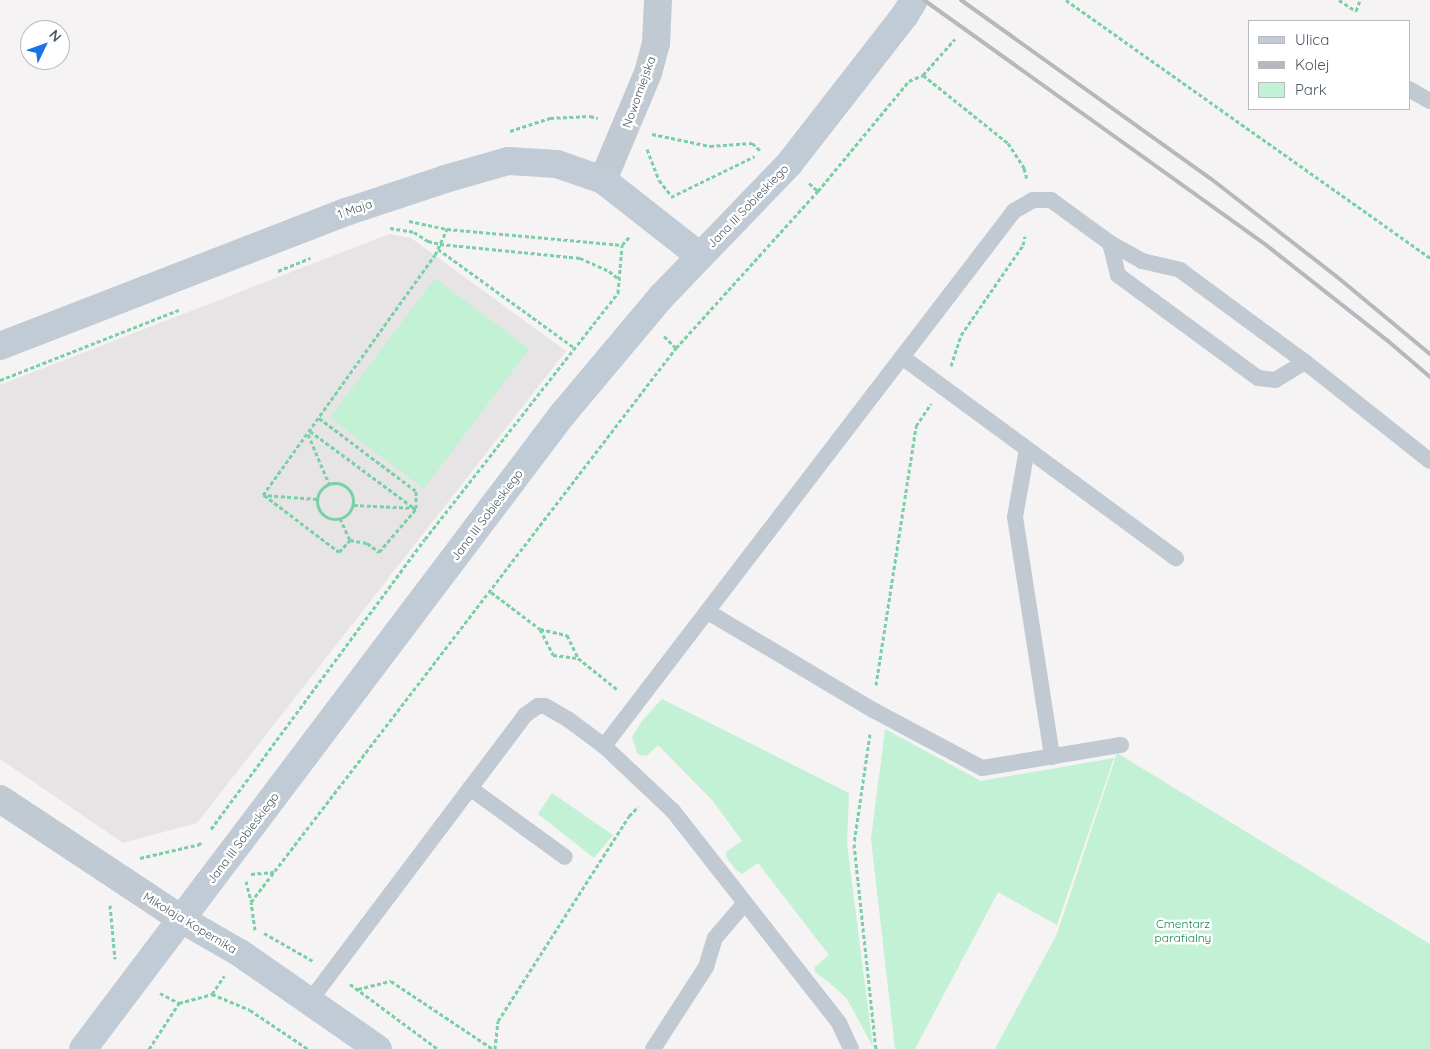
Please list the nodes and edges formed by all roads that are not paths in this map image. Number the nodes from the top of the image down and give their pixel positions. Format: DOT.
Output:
graph roads {
  1 [pos="658,0"];
  2 [pos="914,0"];
  3 [pos="1410,90"];
  4 [pos="1430,101"];
  5 [pos="603,180"];
  6 [pos="1110,243"];
  7 [pos="700,256"];
  8 [pos="0,346"];
  9 [pos="902,357"];
  10 [pos="1305,362"];
  11 [pos="1027,449"];
  12 [pos="1430,461"];
  13 [pos="1176,558"];
  14 [pos="708,612"];
  15 [pos="1121,745"];
  16 [pos="604,746"];
  17 [pos="1052,757"];
  18 [pos="470,788"];
  19 [pos="0,799"];
  20 [pos="565,857"];
  21 [pos="744,904"];
  22 [pos="181,919"];
  23 [pos="309,1002"];
  24 [pos="85,1048"];
  25 [pos="378,1049"];
  26 [pos="653,1049"];
  27 [pos="851,1049"];
  1 -- 5 [label="street, Nowomiejska"];
  2 -- 7 [label="street, Jana III Sobieskiego"];
  3 -- 4 [label="lane"];
  5 -- 7 [label="street, 1 Maja"];
  5 -- 8 [label="street, 1 Maja"];
  6 -- 9 [label="lane"];
  6 -- 10 [label="lane"];
  6 -- 10 [label="lane"];
  7 -- 22 [label="street, Jana III Sobieskiego"];
  9 -- 11 [label="lane"];
  9 -- 14 [label="lane"];
  10 -- 12 [label="lane"];
  11 -- 13 [label="lane"];
  11 -- 17 [label="lane"];
  14 -- 16 [label="lane"];
  14 -- 17 [label="lane"];
  15 -- 17 [label="lane"];
  16 -- 18 [label="lane"];
  16 -- 21 [label="lane"];
  18 -- 20 [label="lane"];
  18 -- 23 [label="lane"];
  19 -- 22 [label="street, Mikołaja Kopernika"];
  21 -- 26 [label="lane"];
  21 -- 27 [label="lane"];
  22 -- 23 [label="street, Mikołaja Kopernika"];
  22 -- 24 [label="street, Jana III Sobieskiego"];
  23 -- 25 [label="street, Mikołaja Kopernika"];
}
